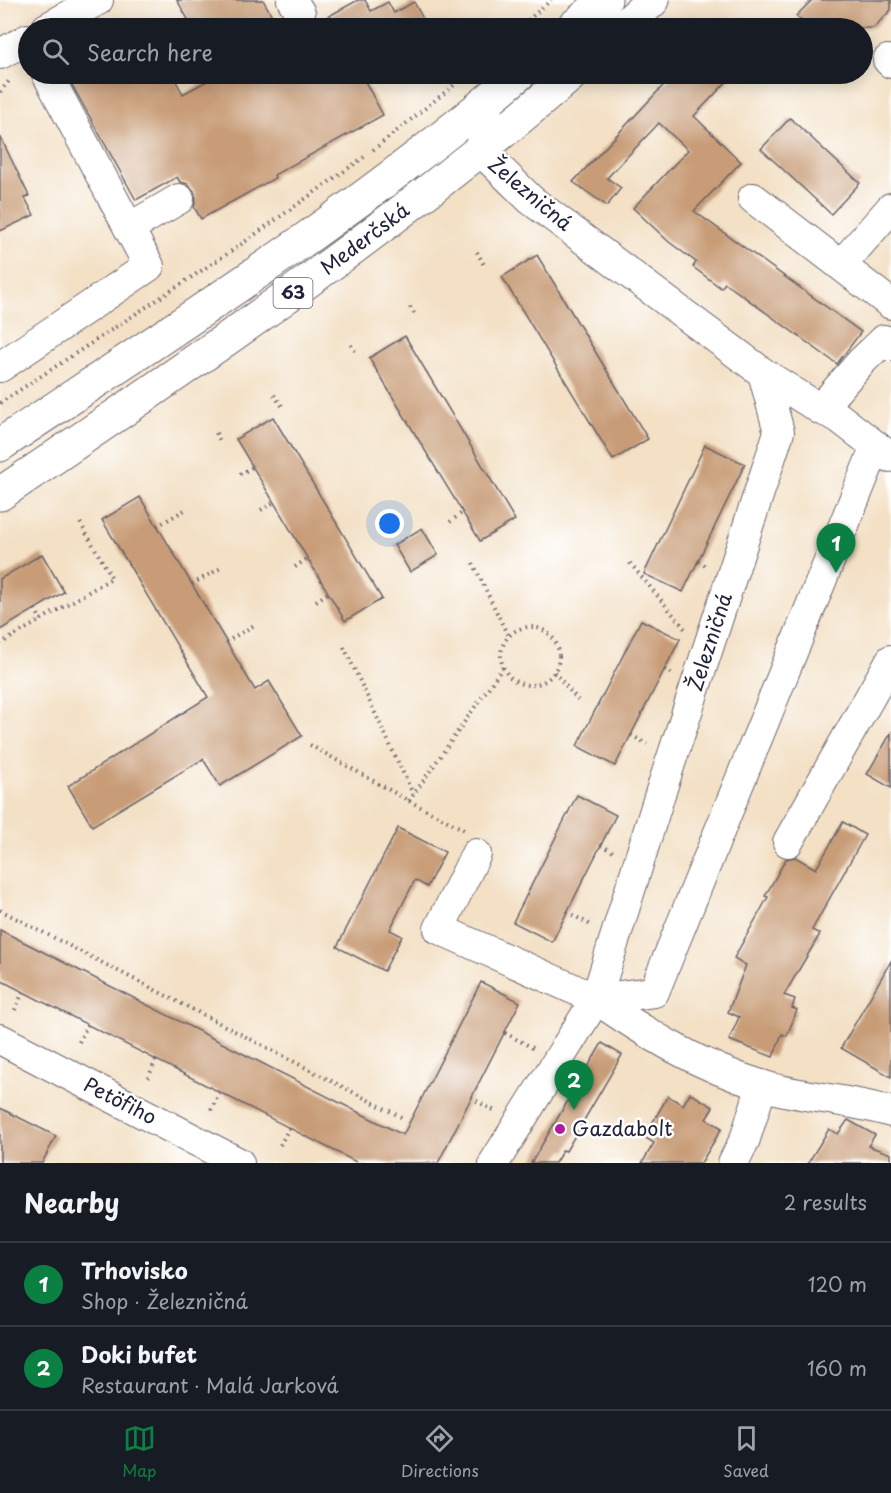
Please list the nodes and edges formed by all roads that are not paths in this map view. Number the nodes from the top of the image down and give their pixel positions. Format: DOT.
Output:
graph roads {
  1 [pos="98,0"];
  2 [pos="605,0"];
  3 [pos="653,0"];
  4 [pos="65,18"];
  5 [pos="584,18"];
  6 [pos="633,18"];
  7 [pos="18,44"];
  8 [pos="0,54"];
  9 [pos="52,84"];
  10 [pos="507,84"];
  11 [pos="560,84"];
  12 [pos="489,99"];
  13 [pos="480,150"];
  14 [pos="753,198"];
  15 [pos="179,199"];
  16 [pos="891,208"];
  17 [pos="129,228"];
  18 [pos="842,264"];
  19 [pos="891,304"];
  20 [pos="891,309"];
  21 [pos="887,343"];
  22 [pos="0,367"];
  23 [pos="763,373"];
  24 [pos="820,409"];
  25 [pos="0,445"];
  26 [pos="884,452"];
  27 [pos="0,494"];
  28 [pos="891,660"];
  29 [pos="788,842"];
  30 [pos="476,854"];
  31 [pos="596,999"];
  32 [pos="0,1039"];
  33 [pos="762,1085"];
  34 [pos="891,1112"];
  35 [pos="239,1163"];
  36 [pos="494,1163"];
  37 [pos="733,1163"];
  1 -- 4 [label="street"];
  2 -- 5 [label="main road"];
  3 -- 6 [label="main road"];
  7 -- 8 [label="street"];
  9 -- 17 [label="street"];
  10 -- 12 [label="main road, Mederčská / 63"];
  11 -- 13 [label="main road, Mederčská / 63"];
  12 -- 13 [label="street, Železničná"];
  12 -- 25 [label="main road, Mederčská / 63"];
  13 -- 23 [label="street, Železničná"];
  13 -- 27 [label="main road, Mederčská / 63"];
  14 -- 18 [label="street"];
  15 -- 17 [label="street"];
  16 -- 18 [label="street"];
  17 -- 22 [label="street"];
  18 -- 19 [label="street"];
  20 -- 21 [label="street"];
  21 -- 24 [label="street"];
  23 -- 24 [label="street"];
  23 -- 31 [label="street, Železničná"];
  24 -- 26 [label="street"];
  26 -- 31 [label="street"];
  28 -- 29 [label="street"];
  30 -- 31 [label="street"];
  31 -- 33 [label="street"];
  31 -- 36 [label="street, Železničná"];
  32 -- 35 [label="street, Petöfiho"];
  33 -- 34 [label="street"];
  33 -- 37 [label="street"];
}
